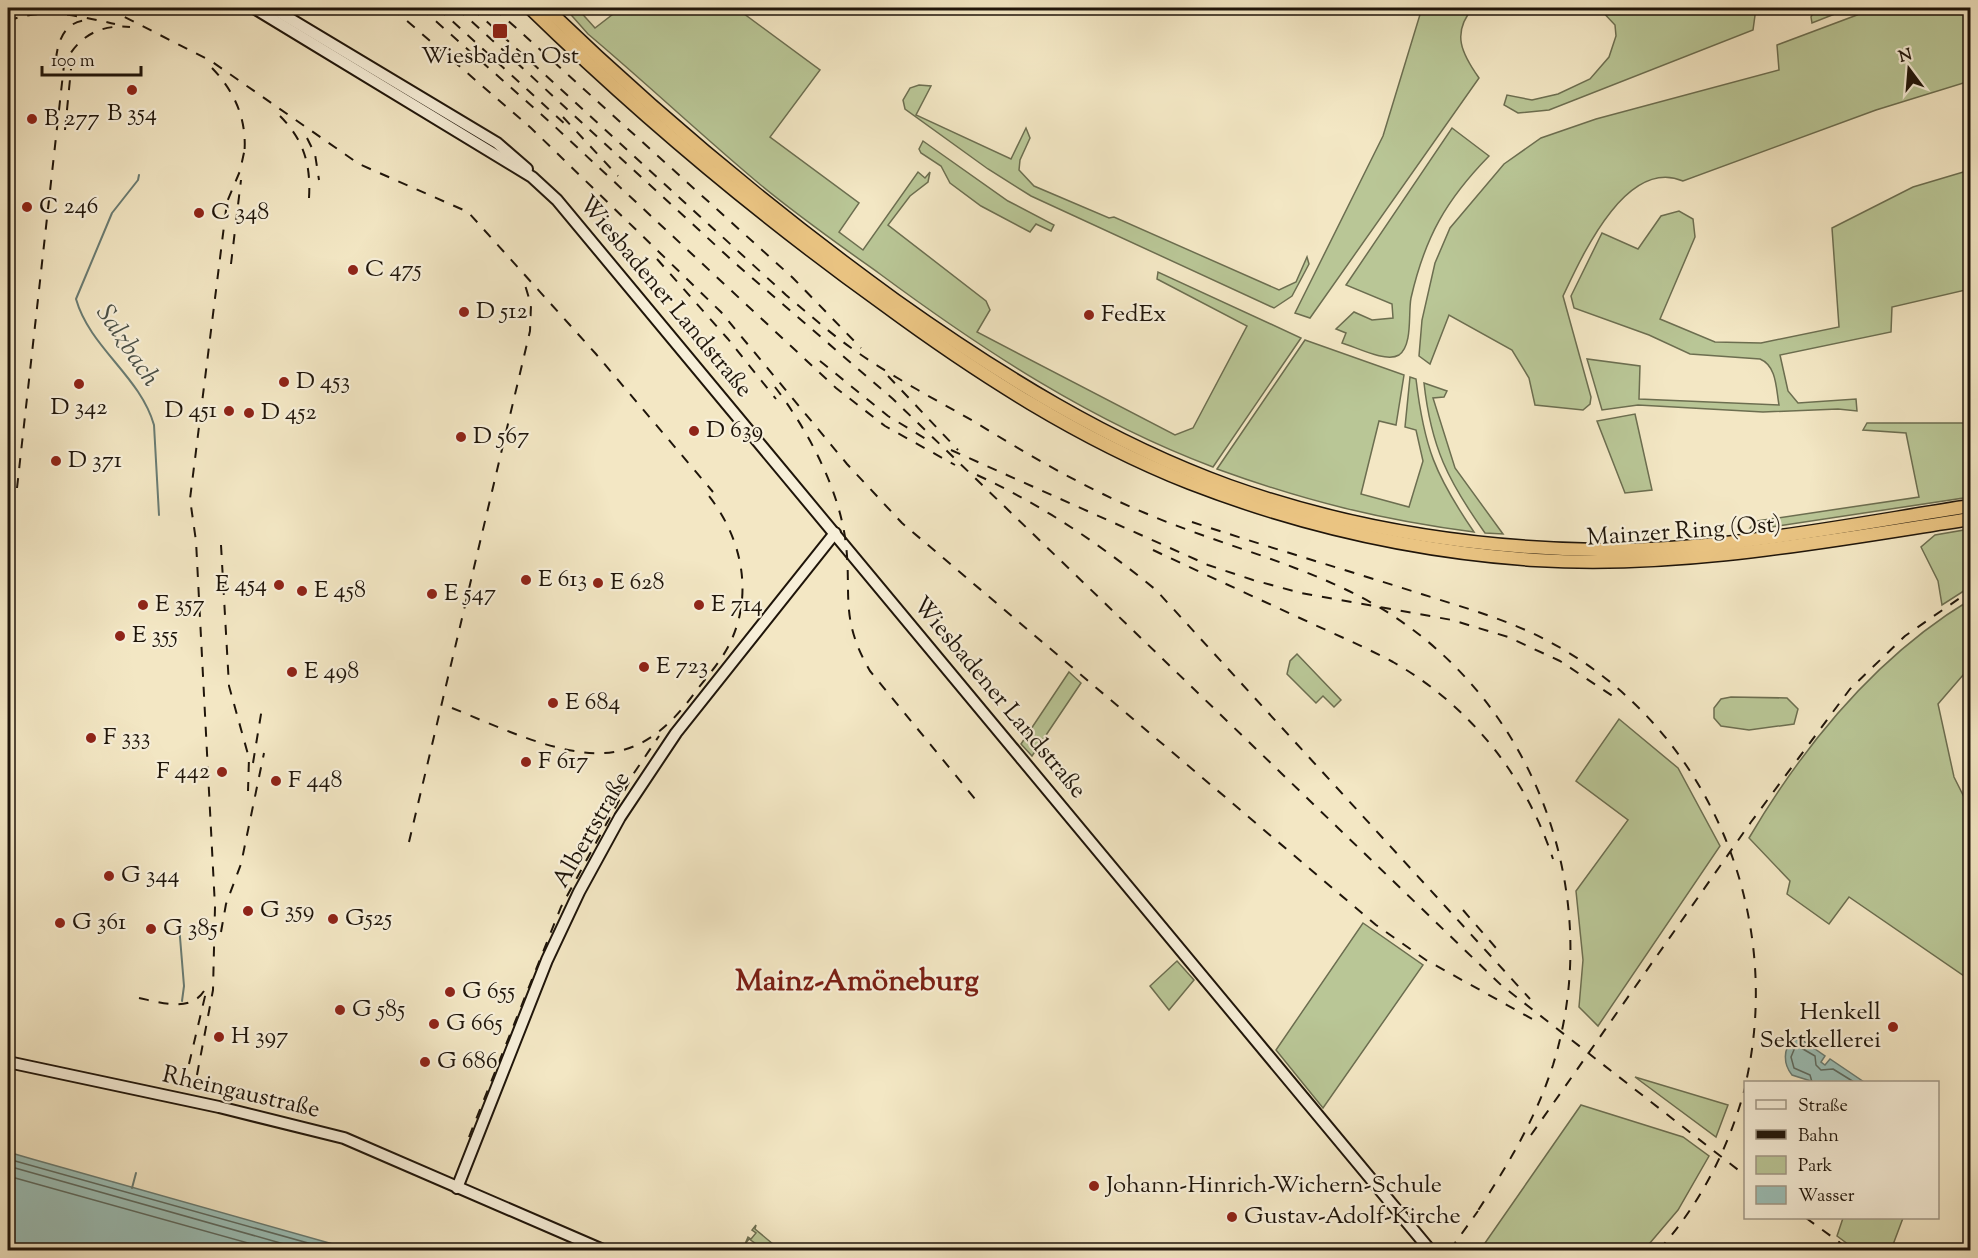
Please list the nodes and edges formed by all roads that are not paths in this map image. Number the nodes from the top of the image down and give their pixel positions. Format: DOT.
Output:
graph roads {
  1 [pos="254,8"];
  2 [pos="272,8"];
  3 [pos="530,8"];
  4 [pos="546,8"];
  5 [pos="486,143"];
  6 [pos="1190,477"];
  7 [pos="1228,491"];
  8 [pos="1971,506"];
  9 [pos="1971,519"];
  10 [pos="835,533"];
  11 [pos="8,1062"];
  12 [pos="457,1188"];
  13 [pos="603,1251"];
  14 [pos="1430,1251"];
  1 -- 5 [label="main road"];
  2 -- 5 [label="main road"];
  3 -- 6 [label="highway"];
  4 -- 6 [label="highway"];
  5 -- 10 [label="main road, Wiesbadener Landstraße"];
  6 -- 7 [label="highway"];
  7 -- 8 [label="highway, Mainzer Ring (Ost)"];
  7 -- 9 [label="highway, Mainzer Ring (Ost)"];
  10 -- 12 [label="main road, Albertstraße"];
  10 -- 14 [label="main road, Wiesbadener Landstraße"];
  11 -- 12 [label="main road, Rheingaustraße"];
  12 -- 13 [label="main road, Rheingaustraße"];
}
